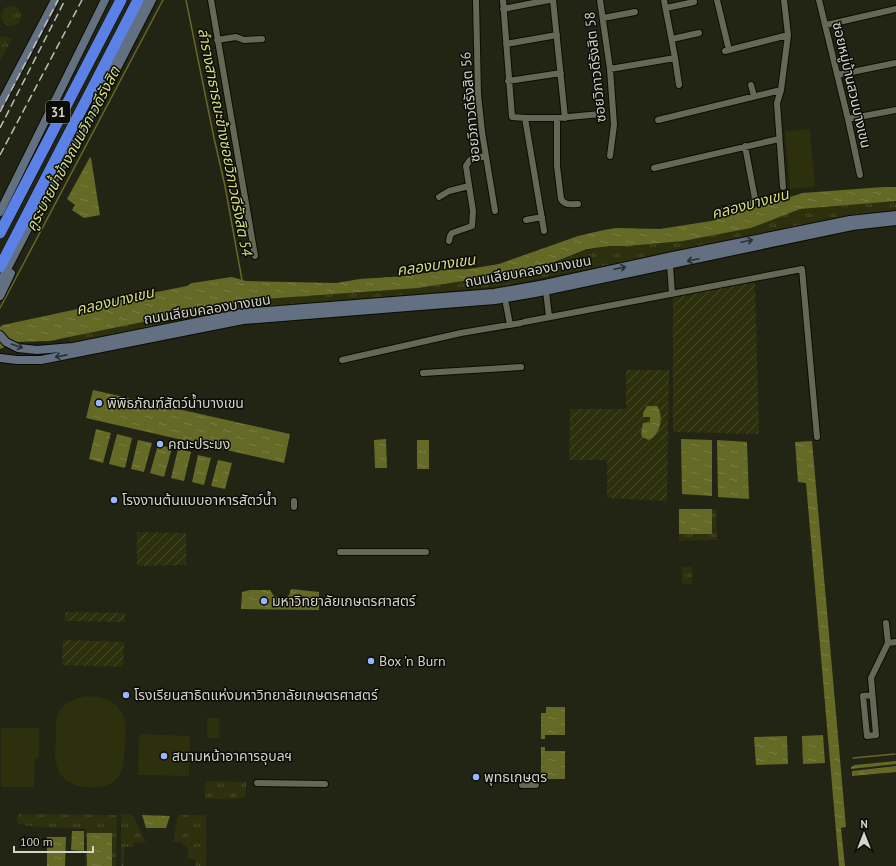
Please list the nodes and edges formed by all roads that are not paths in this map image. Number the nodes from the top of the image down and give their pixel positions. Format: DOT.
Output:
graph roads {
  1 [pos="55,0"];
  2 [pos="105,0"];
  3 [pos="111,0"];
  4 [pos="117,0"];
  5 [pos="121,0"];
  6 [pos="130,0"];
  7 [pos="138,0"];
  8 [pos="145,0"];
  9 [pos="152,0"];
  10 [pos="210,0"];
  11 [pos="476,0"];
  12 [pos="503,0"];
  13 [pos="549,0"];
  14 [pos="553,0"];
  15 [pos="600,0"];
  16 [pos="664,0"];
  17 [pos="717,0"];
  18 [pos="784,0"];
  19 [pos="819,0"];
  20 [pos="694,2"];
  21 [pos="666,8"];
  22 [pos="503,9"];
  23 [pos="896,9"];
  24 [pos="635,12"];
  25 [pos="603,18"];
  26 [pos="826,25"];
  27 [pos="699,33"];
  28 [pos="557,35"];
  29 [pos="788,35"];
  30 [pos="262,39"];
  31 [pos="672,39"];
  32 [pos="217,40"];
  33 [pos="506,44"];
  34 [pos="675,58"];
  35 [pos="896,63"];
  36 [pos="610,69"];
  37 [pos="560,73"];
  38 [pos="837,76"];
  39 [pos="508,81"];
  40 [pos="751,85"];
  41 [pos="679,86"];
  42 [pos="781,90"];
  43 [pos="754,96"];
  44 [pos="56,102"];
  45 [pos="0,106"];
  46 [pos="896,110"];
  47 [pos="601,114"];
  48 [pos="525,118"];
  49 [pos="557,118"];
  50 [pos="565,118"];
  51 [pos="848,119"];
  52 [pos="87,120"];
  53 [pos="658,120"];
  54 [pos="779,139"];
  55 [pos="745,146"];
  56 [pos="485,156"];
  57 [pos="610,156"];
  58 [pos="654,168"];
  59 [pos="860,175"];
  60 [pos="469,186"];
  61 [pos="783,187"];
  62 [pos="439,197"];
  63 [pos="578,204"];
  64 [pos="495,210"];
  65 [pos="723,210"];
  66 [pos="0,212"];
  67 [pos="36,213"];
  68 [pos="896,215"];
  69 [pos="542,217"];
  70 [pos="526,220"];
  71 [pos="883,220"];
  72 [pos="896,222"];
  73 [pos="0,225"];
  74 [pos="544,231"];
  75 [pos="0,233"];
  76 [pos="449,241"];
  77 [pos="21,244"];
  78 [pos="0,253"];
  79 [pos="255,256"];
  80 [pos="669,261"];
  81 [pos="0,266"];
  82 [pos="0,283"];
  83 [pos="546,291"];
  84 [pos="672,294"];
  85 [pos="0,295"];
  86 [pos="506,304"];
  87 [pos="549,317"];
  88 [pos="510,324"];
  89 [pos="0,335"];
  90 [pos="0,358"];
  91 [pos="342,360"];
  92 [pos="521,367"];
  93 [pos="423,373"];
  94 [pos="817,437"];
  95 [pos="340,552"];
  96 [pos="426,552"];
  97 [pos="886,623"];
  98 [pos="896,642"];
  99 [pos="888,643"];
  100 [pos="872,695"];
  101 [pos="256,783"];
  102 [pos="325,784"];
  103 [pos="524,785"];
  104 [pos="536,785"];
  1 -- 45 [label="main road"];
  2 -- 44 [label="main road, 31"];
  3 -- 44 [label="main road"];
  4 -- 73 [label="highway, 31"];
  5 -- 75 [label="highway, 31"];
  6 -- 78 [label="highway, 31"];
  7 -- 81 [label="highway, 31"];
  8 -- 52 [label="main road"];
  9 -- 52 [label="main road, 31"];
  10 -- 32 [label="street"];
  11 -- 56 [label="street, ซอยวิภาวดีรังสิต 56"];
  12 -- 22 [label="street"];
  13 -- 22 [label="street"];
  14 -- 28 [label="street"];
  15 -- 25 [label="street, ซอยวิภาวดีรังสิต 58"];
  16 -- 21 [label="street"];
  17 -- 29 [label="street"];
  18 -- 29 [label="street"];
  19 -- 26 [label="street, ซอยหมู่บ้านสวนบางเขน"];
  20 -- 21 [label="street"];
  21 -- 31 [label="street"];
  22 -- 33 [label="street"];
  23 -- 26 [label="street"];
  24 -- 25 [label="street"];
  25 -- 36 [label="street, ซอยวิภาวดีรังสิต 58"];
  26 -- 38 [label="street, ซอยหมู่บ้านสวนบางเขน"];
  27 -- 31 [label="street"];
  28 -- 33 [label="street"];
  28 -- 37 [label="street"];
  29 -- 42 [label="street"];
  30 -- 32 [label="street"];
  31 -- 34 [label="street"];
  32 -- 79 [label="street"];
  33 -- 39 [label="street"];
  34 -- 36 [label="street"];
  34 -- 41 [label="street"];
  35 -- 38 [label="street"];
  36 -- 57 [label="street, ซอยวิภาวดีรังสิต 58"];
  37 -- 39 [label="street"];
  37 -- 50 [label="street"];
  38 -- 51 [label="street, ซอยหมู่บ้านสวนบางเขน"];
  39 -- 48 [label="street"];
  40 -- 43 [label="street"];
  42 -- 43 [label="street"];
  42 -- 54 [label="street"];
  43 -- 53 [label="street"];
  44 -- 66 [label="main road, 31"];
  46 -- 51 [label="street"];
  47 -- 50 [label="street"];
  48 -- 49 [label="street"];
  48 -- 69 [label="street"];
  49 -- 50 [label="street"];
  49 -- 63 [label="street"];
  51 -- 59 [label="street, ซอยหมู่บ้านสวนบางเขน"];
  52 -- 67 [label="main road, 31"];
  54 -- 55 [label="street"];
  54 -- 61 [label="street"];
  55 -- 58 [label="street"];
  55 -- 65 [label="street"];
  56 -- 60 [label="street"];
  56 -- 64 [label="street, ซอยวิภาวดีรังสิต 56"];
  60 -- 62 [label="street"];
  60 -- 76 [label="street"];
  67 -- 77 [label="main road, 31"];
  67 -- 81 [label="highway"];
  68 -- 71 [label="main road, ถนนเลียบคลองบางเขน"];
  69 -- 70 [label="street"];
  69 -- 74 [label="street"];
  71 -- 72 [label="main road, ถนนเลียบคลองบางเขน"];
  71 -- 80 [label="main road, ถนนเลียบคลองบางเขน"];
  77 -- 82 [label="main road, 31"];
  77 -- 85 [label="main road"];
  80 -- 83 [label="main road, ถนนเลียบคลองบางเขน"];
  80 -- 84 [label="street"];
  89 -- 80 [label="main road, ถนนเลียบคลองบางเขน, one-way"];
  83 -- 87 [label="street"];
  83 -- 90 [label="main road, ถนนเลียบคลองบางเขน, one-way"];
  84 -- 87 [label="street"];
  84 -- 94 [label="street"];
  86 -- 88 [label="street"];
  87 -- 88 [label="street"];
  88 -- 91 [label="street"];
  92 -- 93 [label="street"];
  95 -- 96 [label="street"];
  97 -- 99 [label="street"];
  98 -- 99 [label="street"];
  99 -- 100 [label="street"];
  100 -- 100 [label="street"];
  101 -- 102 [label="street"];
  103 -- 104 [label="street"];
}
